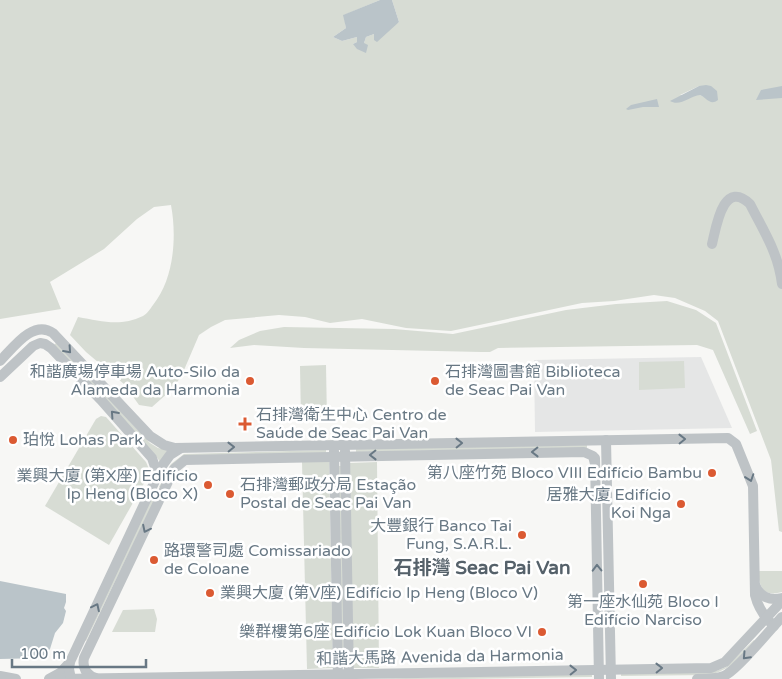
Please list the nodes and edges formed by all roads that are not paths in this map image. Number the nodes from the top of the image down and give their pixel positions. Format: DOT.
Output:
graph roads {
  1 [pos="712,244"];
  2 [pos="782,284"];
  3 [pos="0,361"];
  4 [pos="0,378"];
  5 [pos="595,440"];
  6 [pos="606,440"];
  7 [pos="345,444"];
  8 [pos="334,445"];
  9 [pos="182,448"];
  10 [pos="334,456"];
  11 [pos="345,456"];
  12 [pos="596,464"];
  13 [pos="156,482"];
  14 [pos="754,582"];
  15 [pos="782,600"];
  16 [pos="782,617"];
  17 [pos="770,622"];
  18 [pos="70,662"];
  19 [pos="599,674"];
  20 [pos="610,674"];
  21 [pos="0,676"];
  22 [pos="349,676"];
  23 [pos="338,677"];
  24 [pos="100,678"];
  25 [pos="16,679"];
  26 [pos="49,679"];
  27 [pos="60,679"];
  28 [pos="70,679"];
  29 [pos="697,679"];
  1 -- 2 [label="street"];
  3 -- 9 [label="street, one-way"];
  13 -- 4 [label="street, one-way"];
  5 -- 6 [label="street"];
  7 -- 5 [label="street, one-way"];
  5 -- 12 [label="street"];
  6 -- 14 [label="street, one-way"];
  6 -- 20 [label="street"];
  7 -- 8 [label="street"];
  7 -- 11 [label="street"];
  9 -- 8 [label="street, one-way"];
  8 -- 10 [label="street"];
  9 -- 13 [label="street"];
  10 -- 11 [label="street"];
  10 -- 23 [label="street"];
  10 -- 24 [label="street, one-way"];
  12 -- 11 [label="street, one-way"];
  11 -- 22 [label="street"];
  19 -- 12 [label="street, one-way"];
  18 -- 13 [label="street, one-way"];
  14 -- 15 [label="street"];
  14 -- 17 [label="street"];
  15 -- 17 [label="street, 和諧大馬路 Avenida da Harmonia"];
  16 -- 17 [label="street, 和諧大馬路 Avenida da Harmonia"];
  20 -- 17 [label="street, 和諧大馬路 Avenida da Harmonia, one-way"];
  17 -- 29 [label="street, 和諧大馬路 Avenida da Harmonia, one-way"];
  18 -- 26 [label="street"];
  18 -- 28 [label="street"];
  19 -- 20 [label="street, 和諧大馬路 Avenida da Harmonia"];
  22 -- 19 [label="street, 和諧大馬路 Avenida da Harmonia, one-way"];
  21 -- 25 [label="street"];
  22 -- 23 [label="street, 和諧大馬路 Avenida da Harmonia"];
  23 -- 24 [label="street, 和諧大馬路 Avenida da Harmonia"];
  24 -- 28 [label="street, 和諧大馬路 Avenida da Harmonia"];
  27 -- 28 [label="street, 和諧大馬路 Avenida da Harmonia"];
}
